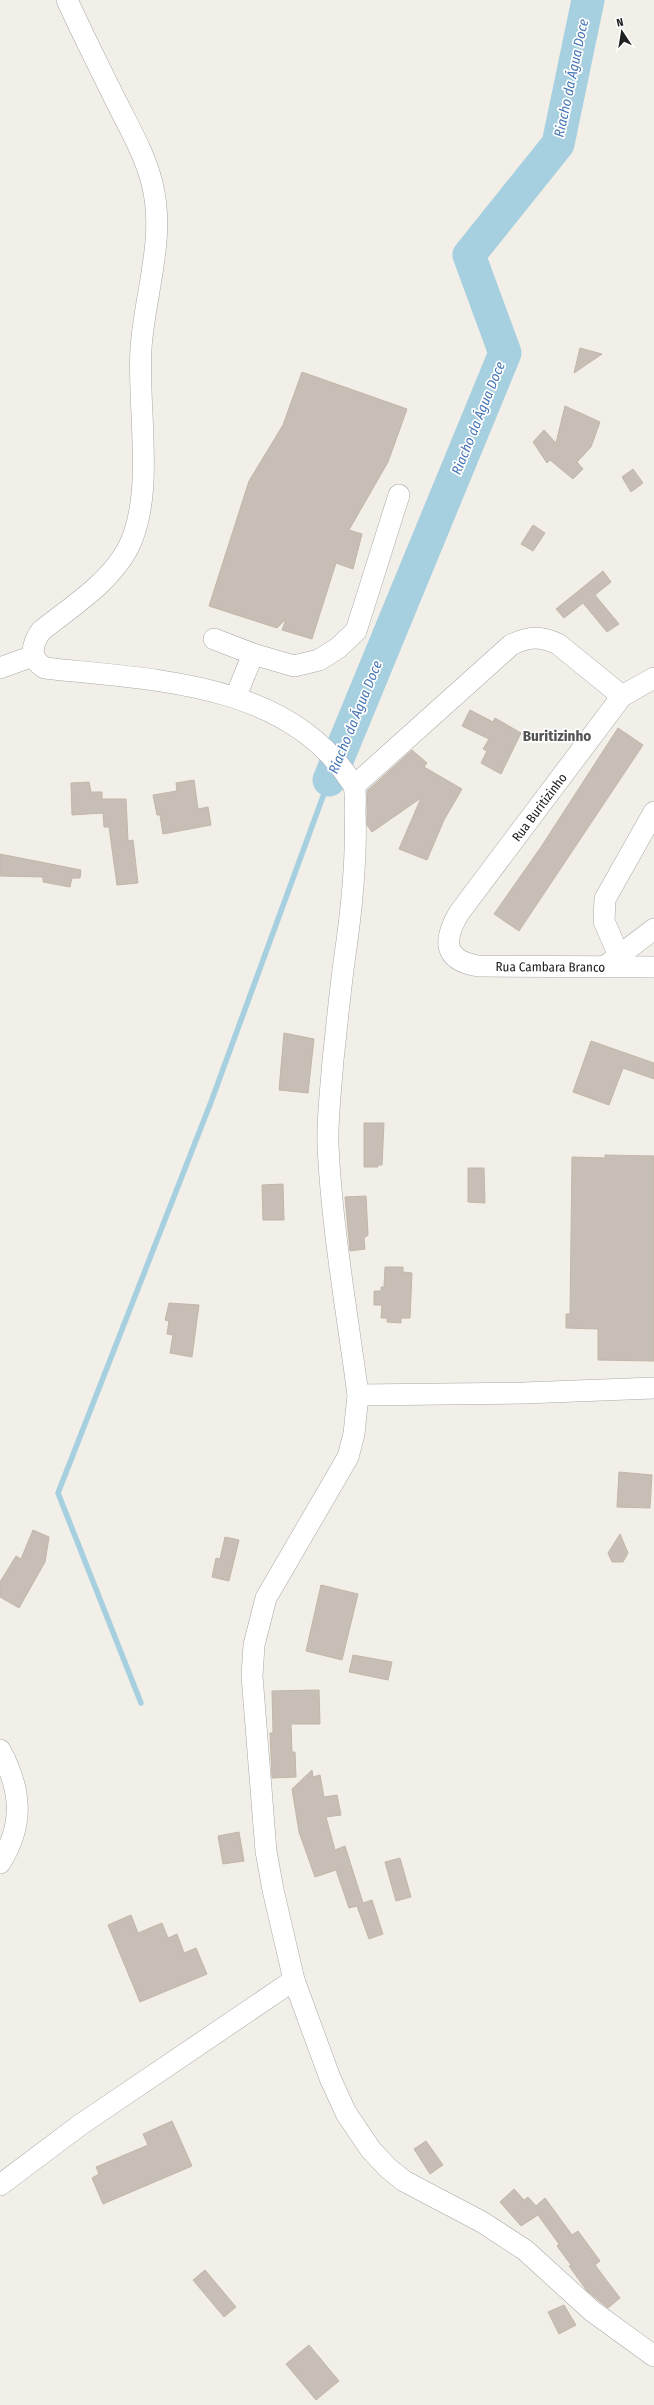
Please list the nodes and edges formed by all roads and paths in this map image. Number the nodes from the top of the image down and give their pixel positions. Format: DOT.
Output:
graph roads {
  1 [pos="67,0"];
  2 [pos="399,495"];
  3 [pos="214,638"];
  4 [pos="253,654"];
  5 [pos="33,656"];
  6 [pos="0,668"];
  7 [pos="654,678"];
  8 [pos="236,696"];
  9 [pos="622,696"];
  10 [pos="354,786"];
  11 [pos="654,812"];
  12 [pos="654,929"];
  13 [pos="451,953"];
  14 [pos="612,961"];
  15 [pos="654,967"];
  16 [pos="654,1388"];
  17 [pos="358,1395"];
  18 [pos="0,1750"];
  19 [pos="0,1863"];
  20 [pos="294,1980"];
  21 [pos="0,2185"];
  22 [pos="654,2356"];
  1 -- 5 [label="street"];
  2 -- 4 [label="street"];
  3 -- 4 [label="street"];
  4 -- 8 [label="street"];
  5 -- 6 [label="street"];
  5 -- 8 [label="street"];
  7 -- 9 [label="street, Rua Buritizinho"];
  8 -- 10 [label="street"];
  9 -- 10 [label="street"];
  9 -- 13 [label="street, Rua Buritizinho"];
  10 -- 17 [label="street"];
  11 -- 14 [label="street"];
  12 -- 14 [label="street"];
  13 -- 14 [label="street, Rua Cambara Branco"];
  14 -- 15 [label="street, Rua Cambara Branco"];
  16 -- 17 [label="street"];
  17 -- 20 [label="street"];
  18 -- 19 [label="street"];
  20 -- 21 [label="street"];
  20 -- 22 [label="street"];
}
